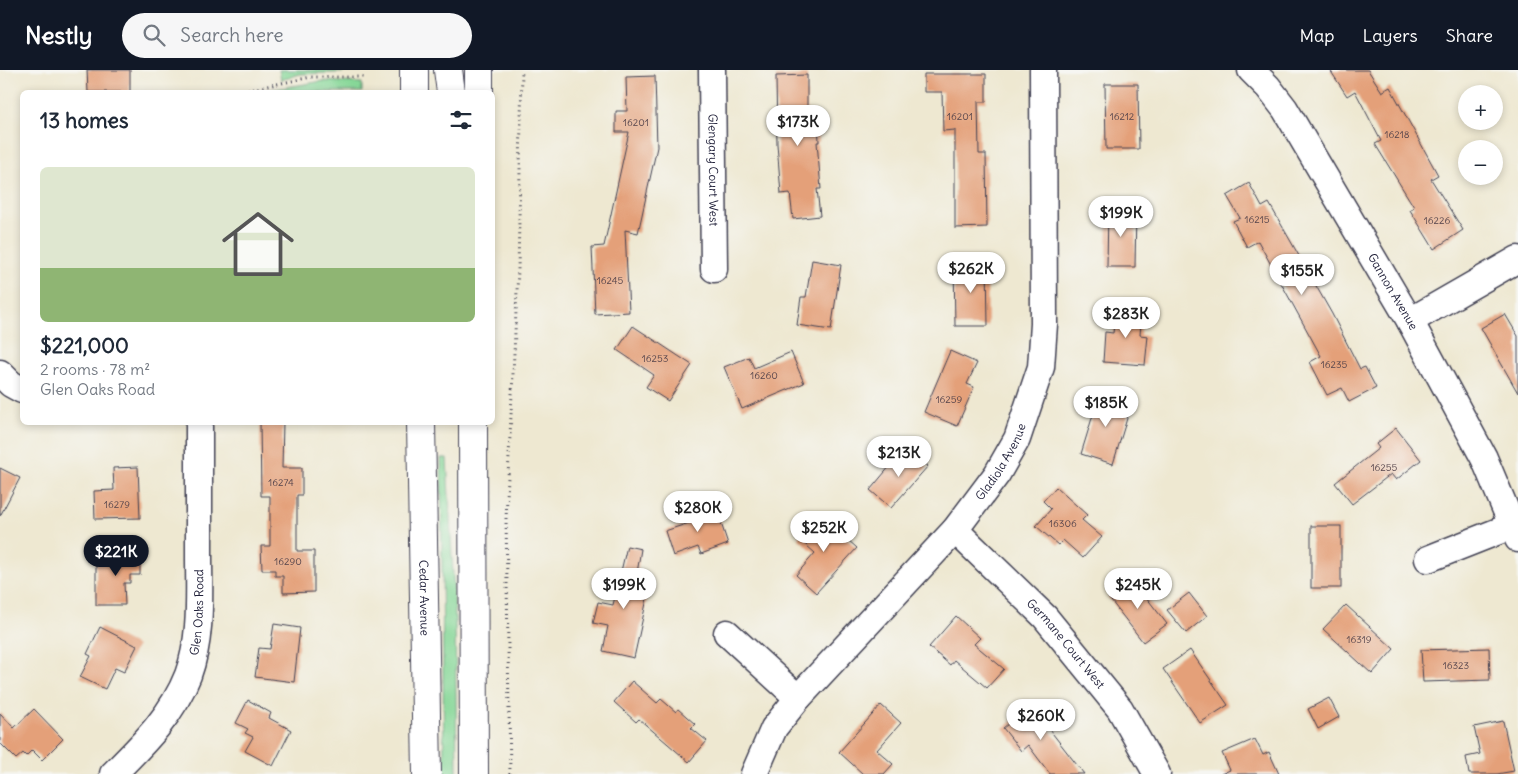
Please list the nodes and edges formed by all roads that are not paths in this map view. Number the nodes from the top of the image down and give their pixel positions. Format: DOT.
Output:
graph roads {
  1 [pos="414,70"];
  2 [pos="448,70"];
  3 [pos="479,70"];
  4 [pos="712,70"];
  5 [pos="1043,70"];
  6 [pos="1251,70"];
  7 [pos="414,90"];
  8 [pos="451,90"];
  9 [pos="479,90"];
  10 [pos="1518,259"];
  11 [pos="714,269"];
  12 [pos="1410,321"];
  13 [pos="0,373"];
  14 [pos="20,389"];
  15 [pos="199,425"];
  16 [pos="421,425"];
  17 [pos="473,425"];
  18 [pos="955,530"];
  19 [pos="1516,532"];
  20 [pos="1428,559"];
  21 [pos="727,633"];
  22 [pos="798,698"];
  23 [pos="113,774"];
  24 [pos="426,774"];
  25 [pos="474,774"];
  26 [pos="754,774"];
  27 [pos="1157,774"];
  1 -- 7 [label="main road"];
  2 -- 8 [label="main road"];
  3 -- 9 [label="main road"];
  4 -- 11 [label="street, Glengary Court West"];
  5 -- 18 [label="street, Gladiola Avenue"];
  6 -- 12 [label="street, Gannon Avenue"];
  10 -- 12 [label="street"];
  12 -- 19 [label="street, Gannon Avenue"];
  13 -- 14 [label="street"];
  15 -- 23 [label="street, Glen Oaks Road"];
  16 -- 24 [label="main road, Cedar Avenue"];
  17 -- 25 [label="main road"];
  18 -- 22 [label="street, Gladiola Avenue"];
  18 -- 27 [label="street, Germane Court West"];
  19 -- 20 [label="street, Gannon Avenue"];
  21 -- 22 [label="street"];
  22 -- 26 [label="street, Gladiola Avenue"];
}
